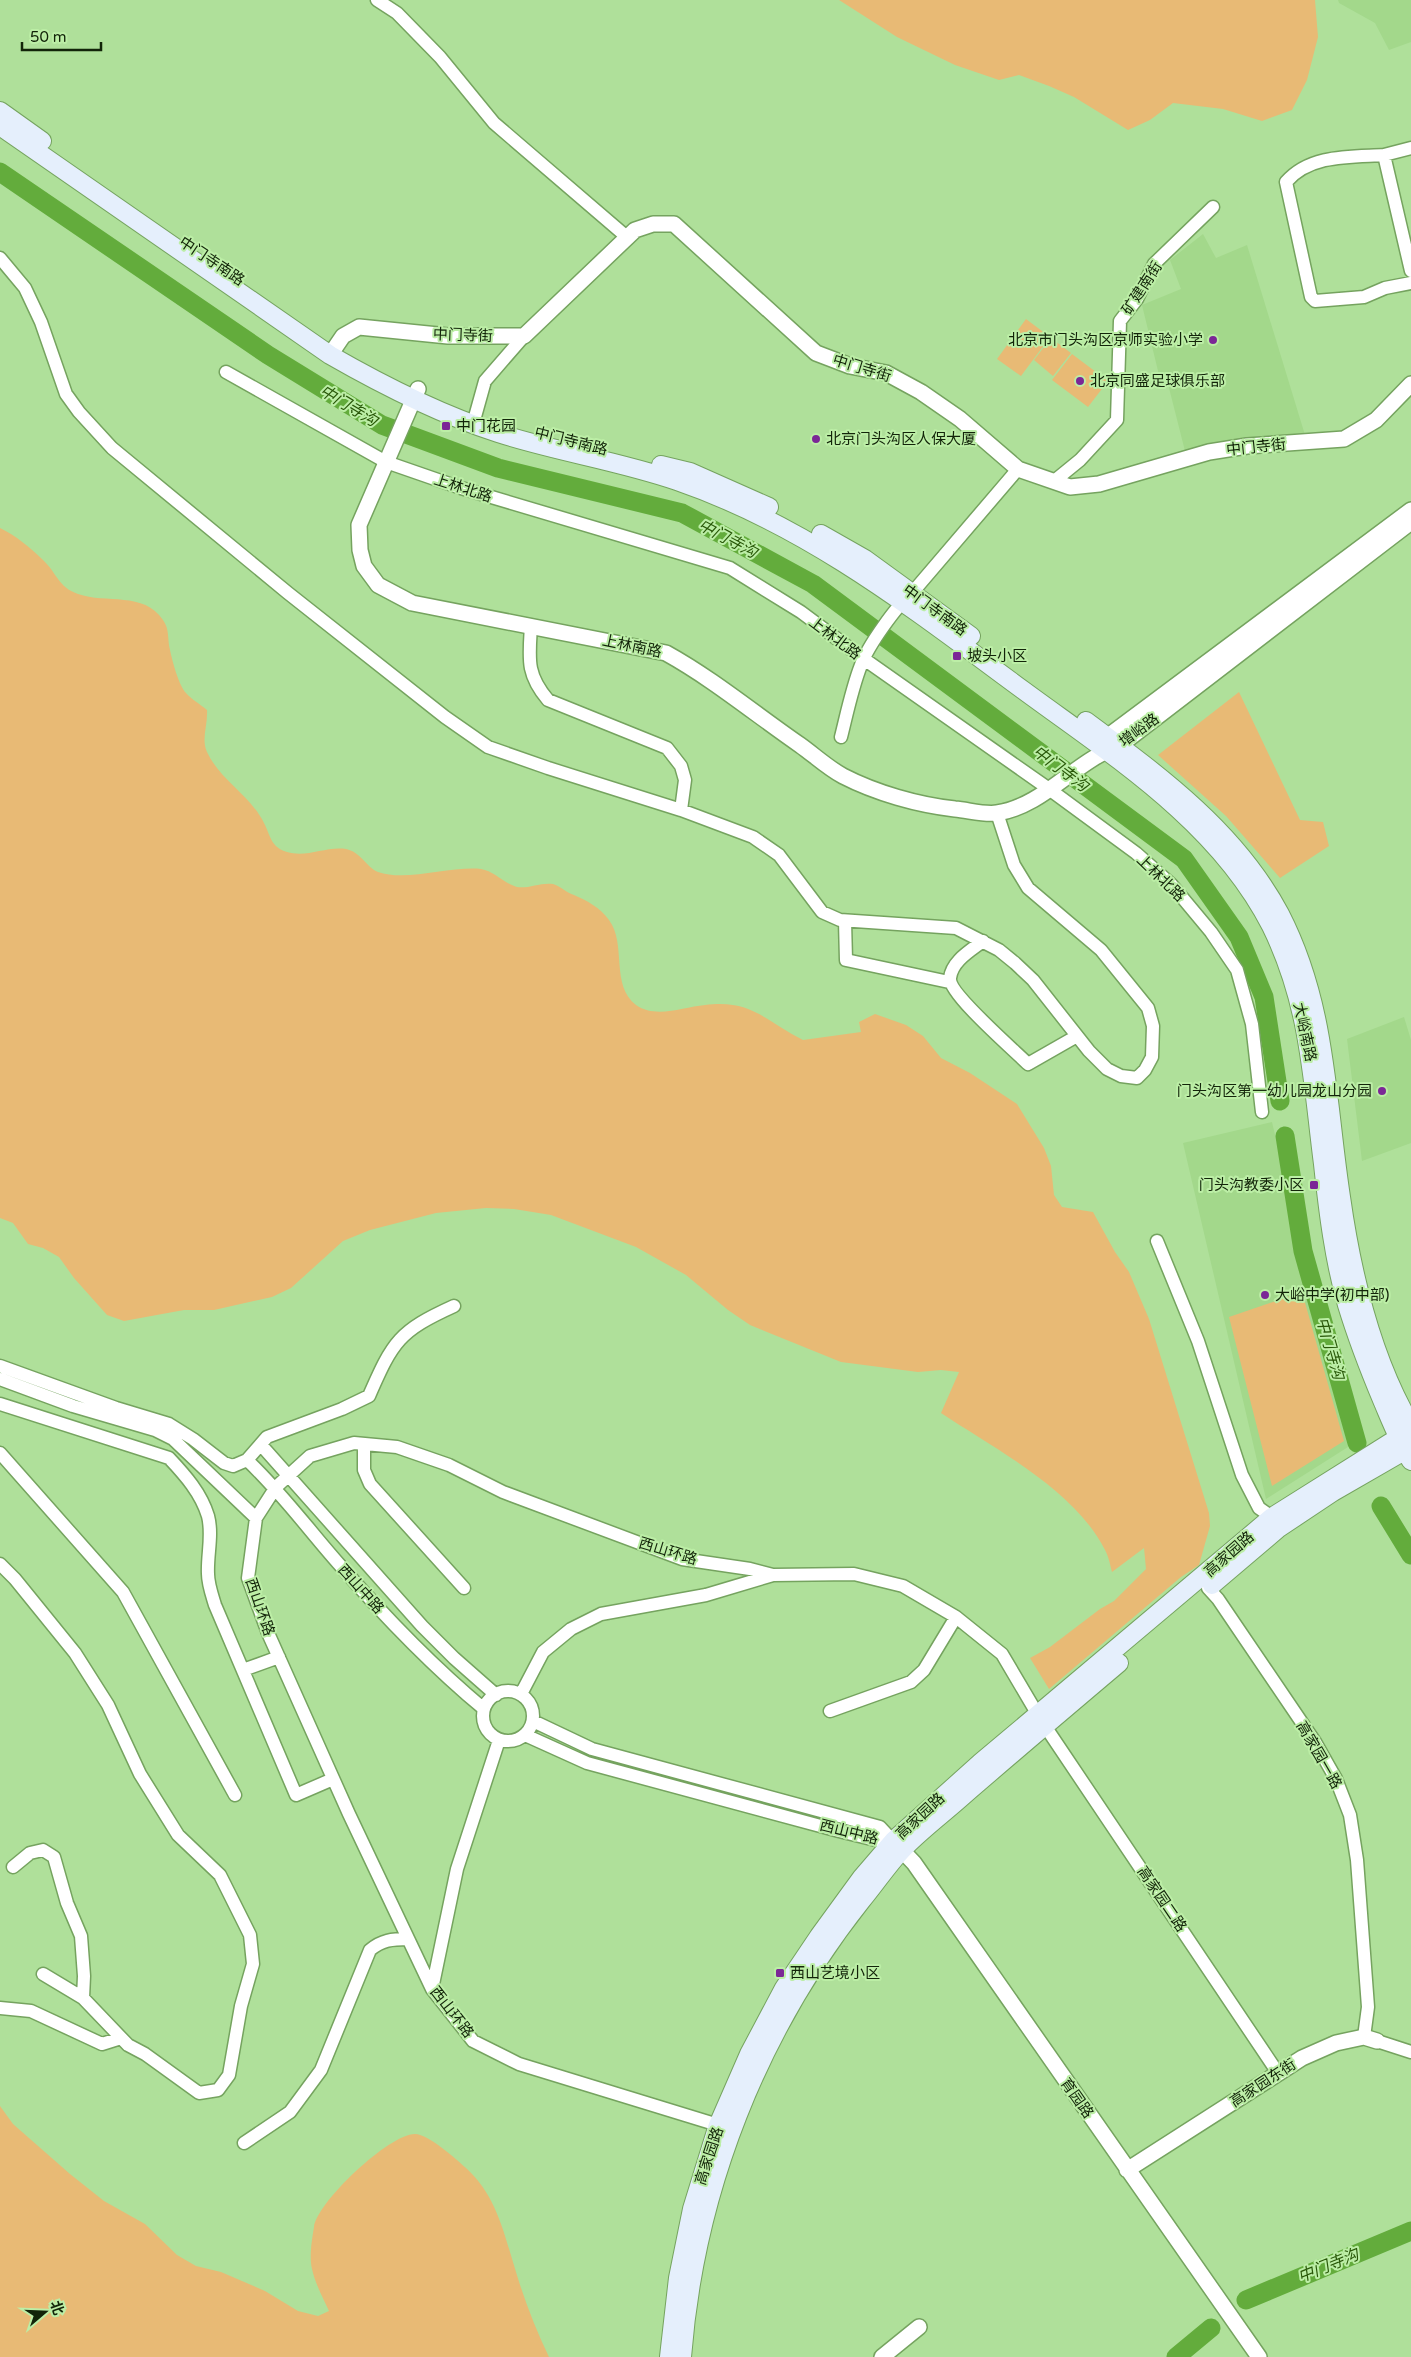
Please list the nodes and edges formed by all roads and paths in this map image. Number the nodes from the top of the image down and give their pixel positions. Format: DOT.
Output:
graph roads {
  1 [pos="385,2"];
  2 [pos="0,110"];
  3 [pos="0,126"];
  4 [pos="1411,148"];
  5 [pos="1384,154"];
  6 [pos="1213,207"];
  7 [pos="628,238"];
  8 [pos="0,258"];
  9 [pos="1411,271"];
  10 [pos="1411,283"];
  11 [pos="524,336"];
  12 [pos="333,350"];
  13 [pos="226,372"];
  14 [pos="1411,384"];
  15 [pos="413,401"];
  16 [pos="474,419"];
  17 [pos="386,462"];
  18 [pos="1018,469"];
  19 [pos="1053,482"];
  20 [pos="1411,510"];
  21 [pos="1411,522"];
  22 [pos="907,597"];
  23 [pos="531,626"];
  24 [pos="864,659"];
  25 [pos="841,737"];
  26 [pos="1111,745"];
  27 [pos="1055,785"];
  28 [pos="681,810"];
  29 [pos="997,813"];
  30 [pos="845,920"];
  31 [pos="983,942"];
  32 [pos="950,982"];
  33 [pos="1077,1036"];
  34 [pos="1262,1112"];
  35 [pos="1157,1241"];
  36 [pos="454,1306"];
  37 [pos="0,1366"];
  38 [pos="0,1379"];
  39 [pos="0,1404"];
  40 [pos="1411,1425"];
  41 [pos="364,1444"];
  42 [pos="1407,1445"];
  43 [pos="262,1446"];
  44 [pos="0,1453"];
  45 [pos="247,1460"];
  46 [pos="289,1475"];
  47 [pos="276,1487"];
  48 [pos="1272,1517"];
  49 [pos="256,1518"];
  50 [pos="0,1564"];
  51 [pos="773,1575"];
  52 [pos="464,1588"];
  53 [pos="1208,1588"];
  54 [pos="956,1616"];
  55 [pos="279,1657"];
  56 [pos="243,1670"];
  57 [pos="520,1694"];
  58 [pos="496,1695"];
  59 [pos="484,1709"];
  60 [pos="830,1711"];
  61 [pos="1041,1720"];
  62 [pos="533,1721"];
  63 [pos="525,1735"];
  64 [pos="499,1740"];
  65 [pos="333,1779"];
  66 [pos="235,1795"];
  67 [pos="897,1846"];
  68 [pos="14,1867"];
  69 [pos="408,1939"];
  70 [pos="43,1974"];
  71 [pos="432,1990"];
  72 [pos="83,1998"];
  73 [pos="0,2008"];
  74 [pos="120,2038"];
  75 [pos="1371,2039"];
  76 [pos="1411,2052"];
  77 [pos="1278,2073"];
  78 [pos="718,2125"];
  79 [pos="244,2143"];
  80 [pos="1127,2170"];
  81 [pos="919,2327"];
  82 [pos="669,2357"];
  83 [pos="682,2357"];
  84 [pos="882,2357"];
  85 [pos="1258,2357"];
  1 -- 7 [label="street"];
  2 -- 12 [label="main road, 中门寺南路"];
  3 -- 12 [label="main road, 中门寺南路"];
  4 -- 5 [label="street"];
  5 -- 9 [label="street"];
  5 -- 10 [label="street"];
  6 -- 19 [label="street, 矿建南街"];
  7 -- 11 [label="street, 中门寺街"];
  7 -- 18 [label="street, 中门寺街"];
  8 -- 28 [label="street"];
  11 -- 12 [label="street, 中门寺街"];
  11 -- 16 [label="street"];
  12 -- 15 [label="main road, 中门寺南路"];
  13 -- 17 [label="street, 上林北路"];
  14 -- 19 [label="street, 中门寺街"];
  15 -- 16 [label="main road, 中门寺南路"];
  15 -- 17 [label="street, 上林南路"];
  16 -- 22 [label="main road, 中门寺南路"];
  17 -- 23 [label="street, 上林南路"];
  17 -- 24 [label="street, 上林北路"];
  18 -- 19 [label="street, 中门寺街"];
  18 -- 22 [label="street"];
  20 -- 26 [label="street, 增峪路"];
  21 -- 26 [label="street, 增峪路"];
  22 -- 24 [label="street"];
  22 -- 26 [label="main road, 中门寺南路"];
  23 -- 28 [label="street"];
  23 -- 29 [label="street, 上林南路"];
  24 -- 25 [label="street"];
  24 -- 27 [label="street, 上林北路"];
  26 -- 27 [label="street"];
  26 -- 40 [label="main road, 大峪南路"];
  26 -- 42 [label="main road, 大峪南路"];
  27 -- 29 [label="street"];
  27 -- 34 [label="street, 上林北路"];
  28 -- 30 [label="street"];
  29 -- 33 [label="street"];
  30 -- 31 [label="street"];
  30 -- 32 [label="street"];
  31 -- 32 [label="street"];
  31 -- 33 [label="street"];
  32 -- 33 [label="street"];
  35 -- 48 [label="street"];
  36 -- 43 [label="street"];
  37 -- 45 [label="street"];
  38 -- 49 [label="street"];
  39 -- 56 [label="street"];
  41 -- 46 [label="street, 西山环路"];
  41 -- 51 [label="street, 西山环路"];
  41 -- 52 [label="street"];
  42 -- 48 [label="main road, 高家园路"];
  42 -- 53 [label="main road, 高家园路"];
  43 -- 45 [label="street"];
  43 -- 46 [label="street, 西山中路"];
  44 -- 66 [label="street"];
  45 -- 47 [label="street, 西山中路"];
  46 -- 47 [label="street, 西山环路"];
  46 -- 58 [label="street, 西山中路"];
  47 -- 49 [label="street, 西山环路"];
  47 -- 59 [label="street, 西山中路"];
  48 -- 61 [label="main road, 高家园路"];
  49 -- 55 [label="street, 西山环路"];
  50 -- 74 [label="street"];
  51 -- 54 [label="street, 西山环路"];
  51 -- 57 [label="street"];
  53 -- 61 [label="main road, 高家园路"];
  53 -- 75 [label="street, 高家园一路"];
  54 -- 60 [label="street"];
  54 -- 61 [label="street, 西山环路"];
  55 -- 56 [label="street"];
  55 -- 65 [label="street, 西山环路"];
  56 -- 65 [label="street"];
  57 -- 58 [label="street"];
  57 -- 62 [label="street"];
  58 -- 59 [label="street"];
  59 -- 64 [label="street"];
  61 -- 67 [label="main road, 高家园路"];
  61 -- 77 [label="street, 高家园二路"];
  62 -- 63 [label="street"];
  62 -- 67 [label="street, 西山中路"];
  63 -- 64 [label="street"];
  63 -- 67 [label="street, 西山中路"];
  64 -- 71 [label="street"];
  65 -- 69 [label="street, 西山环路"];
  67 -- 78 [label="main road, 高家园路"];
  67 -- 80 [label="street, 育园路"];
  67 -- 83 [label="main road, 高家园路"];
  68 -- 72 [label="street"];
  69 -- 71 [label="street, 西山环路"];
  69 -- 79 [label="street"];
  70 -- 72 [label="street"];
  71 -- 78 [label="street, 西山环路"];
  72 -- 74 [label="street"];
  73 -- 74 [label="street"];
  75 -- 76 [label="street"];
  75 -- 77 [label="street, 高家园东街"];
  77 -- 80 [label="street, 高家园东街"];
  78 -- 82 [label="main road, 高家园路"];
  80 -- 85 [label="street, 育园路"];
  81 -- 84 [label="street"];
}
